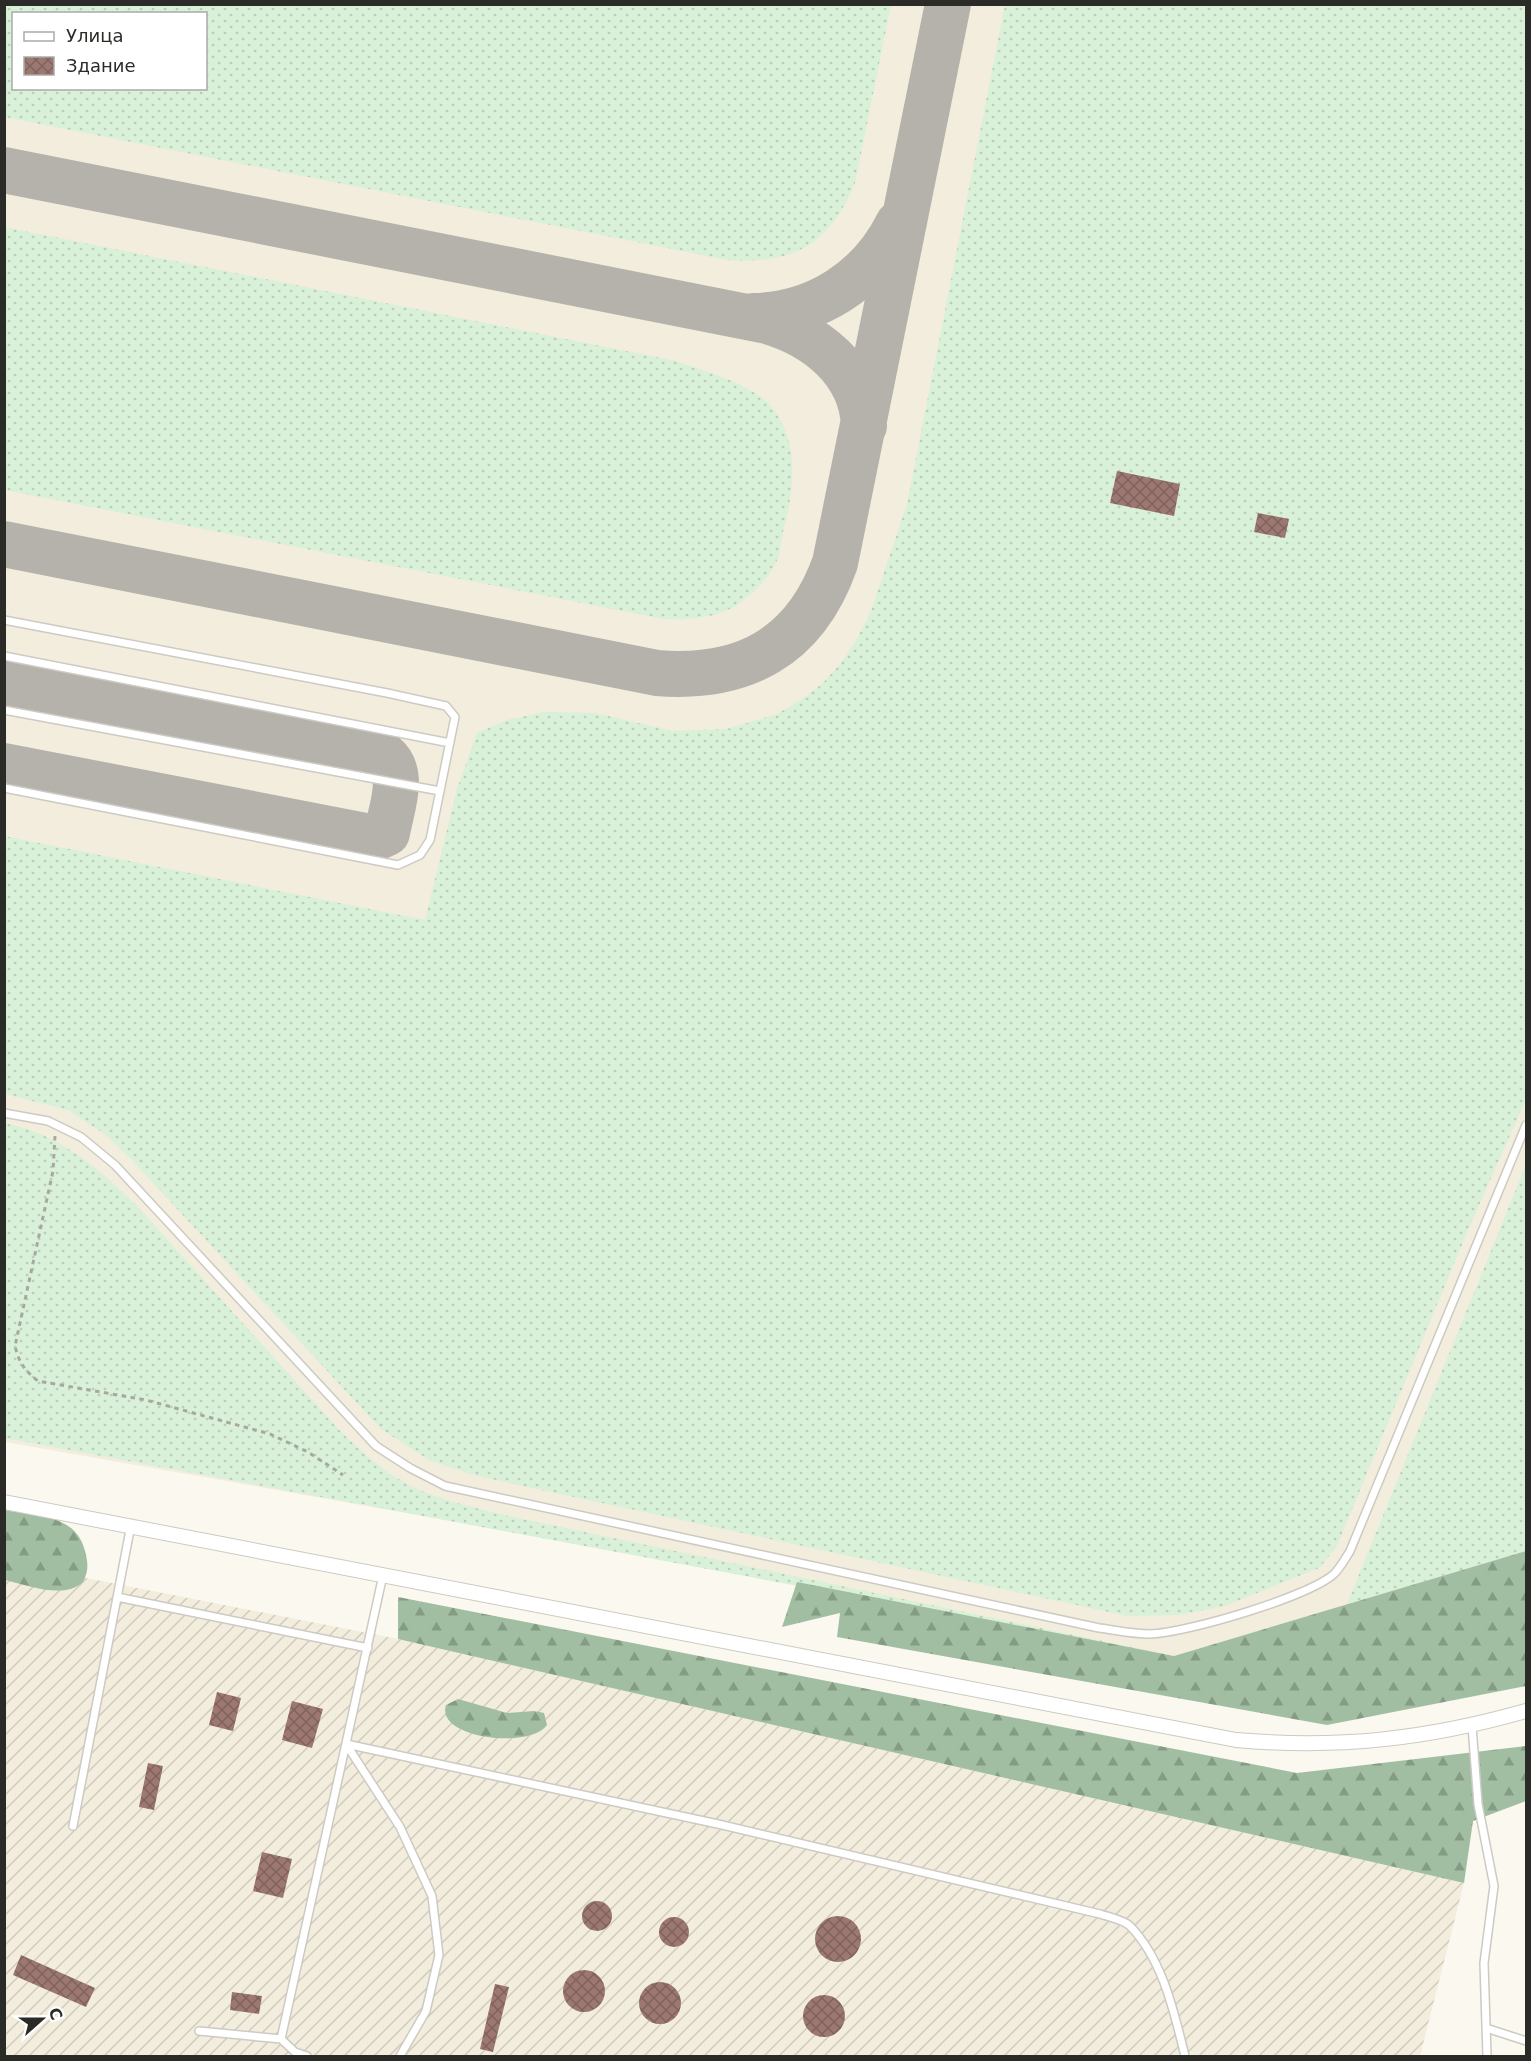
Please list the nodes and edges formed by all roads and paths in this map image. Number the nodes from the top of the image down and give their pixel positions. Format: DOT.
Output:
graph roads {
  1 [pos="4,620"];
  2 [pos="4,656"];
  3 [pos="4,710"];
  4 [pos="450,743"];
  5 [pos="4,788"];
  6 [pos="440,791"];
  7 [pos="4,1113"];
  8 [pos="56,1125"];
  9 [pos="1527,1125"];
  10 [pos="343,1475"];
  11 [pos="4,1502"];
  12 [pos="131,1525"];
  13 [pos="383,1575"];
  14 [pos="117,1597"];
  15 [pos="368,1648"];
  16 [pos="1527,1711"];
  17 [pos="1472,1726"];
  18 [pos="346,1744"];
  19 [pos="73,1826"];
  20 [pos="1486,2028"];
  21 [pos="199,2031"];
  22 [pos="280,2039"];
  23 [pos="1527,2041"];
  24 [pos="307,2056"];
  25 [pos="400,2056"];
  26 [pos="1185,2056"];
  27 [pos="1487,2056"];
  1 -- 4 [label="lane"];
  2 -- 4 [label="lane"];
  3 -- 6 [label="lane"];
  4 -- 6 [label="lane"];
  5 -- 6 [label="lane"];
  7 -- 8 [label="lane"];
  8 -- 9 [label="lane"];
  8 -- 10 [label="path"];
  11 -- 12 [label="street"];
  12 -- 13 [label="street"];
  12 -- 14 [label="lane"];
  13 -- 15 [label="lane"];
  13 -- 17 [label="street"];
  14 -- 15 [label="lane"];
  14 -- 19 [label="lane"];
  15 -- 18 [label="lane"];
  16 -- 17 [label="street"];
  17 -- 20 [label="lane"];
  18 -- 22 [label="lane"];
  18 -- 25 [label="lane"];
  18 -- 26 [label="lane"];
  20 -- 23 [label="lane"];
  20 -- 27 [label="lane"];
  21 -- 22 [label="lane"];
  22 -- 24 [label="lane"];
}
